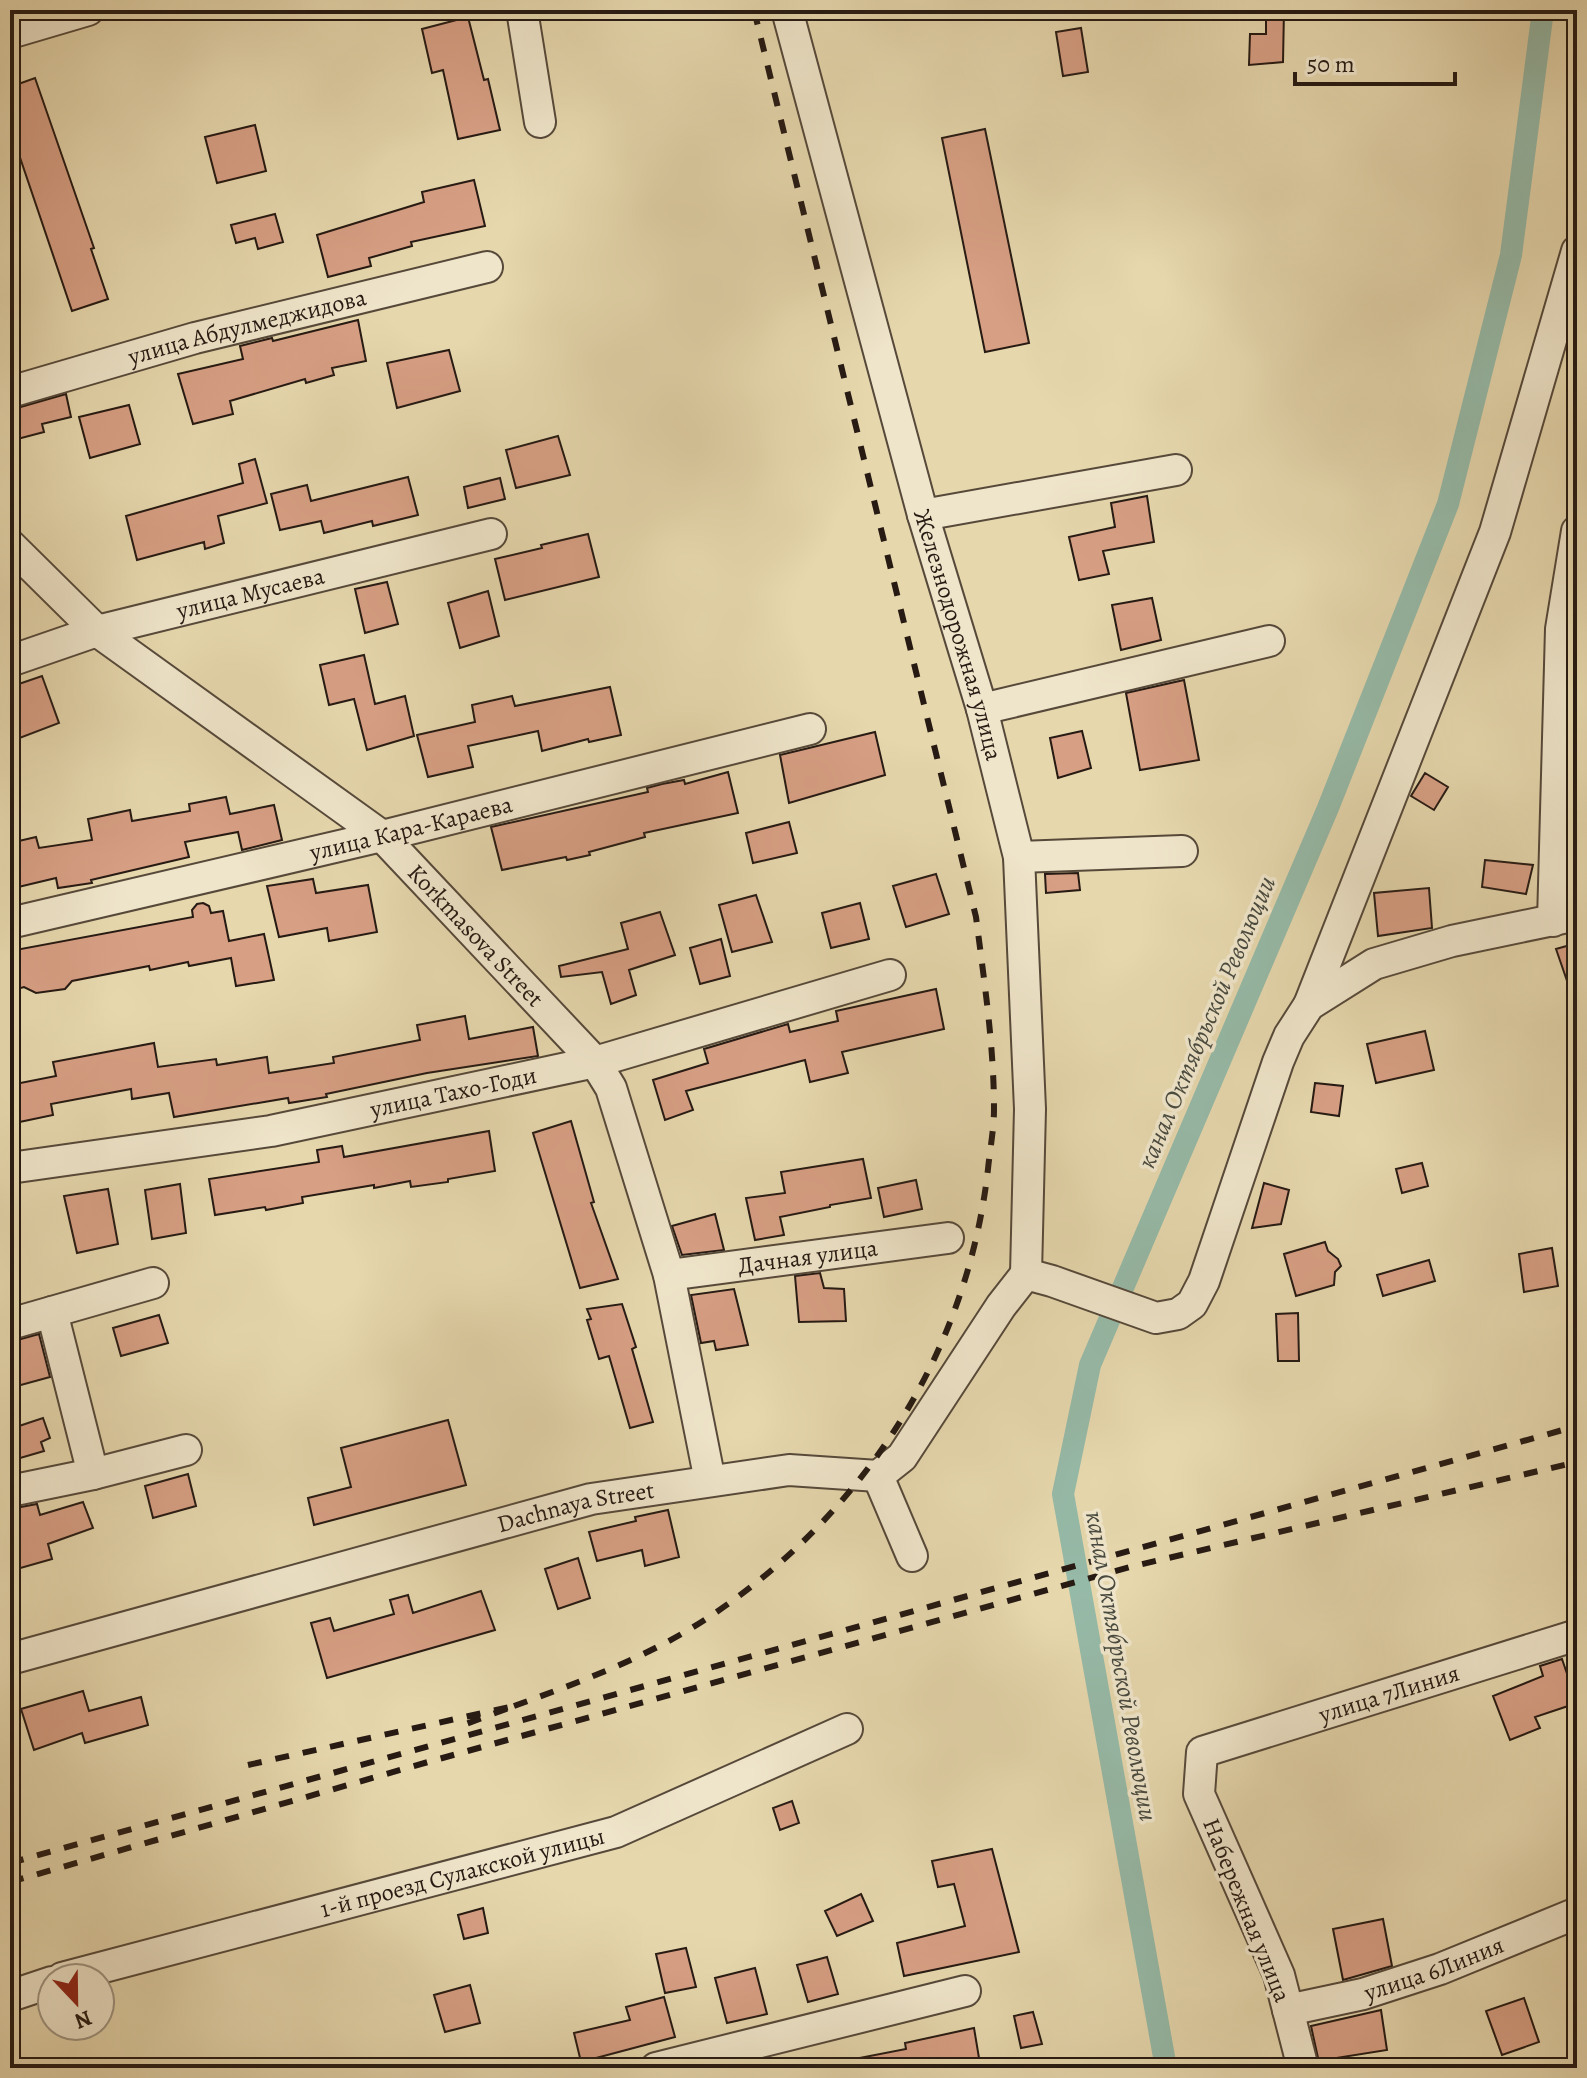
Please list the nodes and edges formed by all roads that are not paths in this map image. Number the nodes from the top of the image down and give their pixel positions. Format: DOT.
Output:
graph roads {
  1 [pos="88,10"];
  2 [pos="522,10"];
  3 [pos="787,10"];
  4 [pos="10,33"];
  5 [pos="540,122"];
  6 [pos="1577,251"];
  7 [pos="487,267"];
  8 [pos="10,392"];
  9 [pos="1176,470"];
  10 [pos="923,515"];
  11 [pos="1577,531"];
  12 [pos="491,534"];
  13 [pos="10,545"];
  14 [pos="97,631"];
  15 [pos="1269,641"];
  16 [pos="10,661"];
  17 [pos="982,709"];
  18 [pos="810,729"];
  19 [pos="382,836"];
  20 [pos="1182,851"];
  21 [pos="1019,857"];
  22 [pos="1565,918"];
  23 [pos="10,923"];
  24 [pos="890,975"];
  25 [pos="1309,1005"];
  26 [pos="595,1062"];
  27 [pos="10,1168"];
  28 [pos="948,1238"];
  29 [pos="669,1275"];
  30 [pos="1039,1277"];
  31 [pos="153,1283"];
  32 [pos="52,1312"];
  33 [pos="10,1324"];
  34 [pos="186,1450"];
  35 [pos="93,1474"];
  36 [pos="878,1476"];
  37 [pos="710,1481"];
  38 [pos="10,1491"];
  39 [pos="912,1556"];
  40 [pos="1577,1635"];
  41 [pos="10,1659"];
  42 [pos="847,1729"];
  43 [pos="1202,1752"];
  44 [pos="1577,1913"];
  45 [pos="116,1964"];
  46 [pos="36,1987"];
  47 [pos="965,1991"];
  48 [pos="10,1996"];
  49 [pos="1288,2010"];
  50 [pos="656,2068"];
  51 [pos="1303,2068"];
  1 -- 4 [label="street"];
  2 -- 5 [label="street"];
  3 -- 10 [label="street, Железнодорожная улица"];
  6 -- 25 [label="street"];
  7 -- 8 [label="street, улица Абдулмеджидова"];
  9 -- 10 [label="street"];
  10 -- 17 [label="street, Железнодорожная улица"];
  11 -- 22 [label="street"];
  12 -- 14 [label="street, улица Мусаева"];
  13 -- 14 [label="street, Korkmasova Street"];
  14 -- 16 [label="street, улица Мусаева"];
  14 -- 19 [label="street, Korkmasova Street"];
  15 -- 17 [label="street"];
  17 -- 21 [label="street, Железнодорожная улица"];
  18 -- 19 [label="street, улица Кара-Караева"];
  19 -- 23 [label="street, улица Кара-Караева"];
  19 -- 26 [label="street, Korkmasova Street"];
  20 -- 21 [label="street"];
  21 -- 30 [label="street, Железнодорожная улица"];
  22 -- 25 [label="street"];
  24 -- 26 [label="street, улица Тахо-Годи"];
  25 -- 30 [label="street"];
  26 -- 27 [label="street, улица Тахо-Годи"];
  26 -- 29 [label="street, Korkmasova Street"];
  28 -- 29 [label="street, Дачная улица"];
  29 -- 37 [label="street, Korkmasova Street"];
  30 -- 36 [label="street"];
  31 -- 32 [label="street"];
  32 -- 33 [label="street"];
  32 -- 35 [label="street"];
  34 -- 35 [label="street"];
  35 -- 38 [label="street"];
  36 -- 37 [label="street, Dachnaya Street"];
  36 -- 39 [label="street"];
  37 -- 41 [label="street, Dachnaya Street"];
  40 -- 43 [label="street, улица 7Линия"];
  42 -- 45 [label="street, 1-й проезд Сулакской улицы"];
  43 -- 49 [label="street, Набережная улица"];
  44 -- 49 [label="street, улица 6Линия"];
  46 -- 48 [label="street"];
  47 -- 50 [label="street"];
  49 -- 51 [label="street, Набережная улица"];
}
